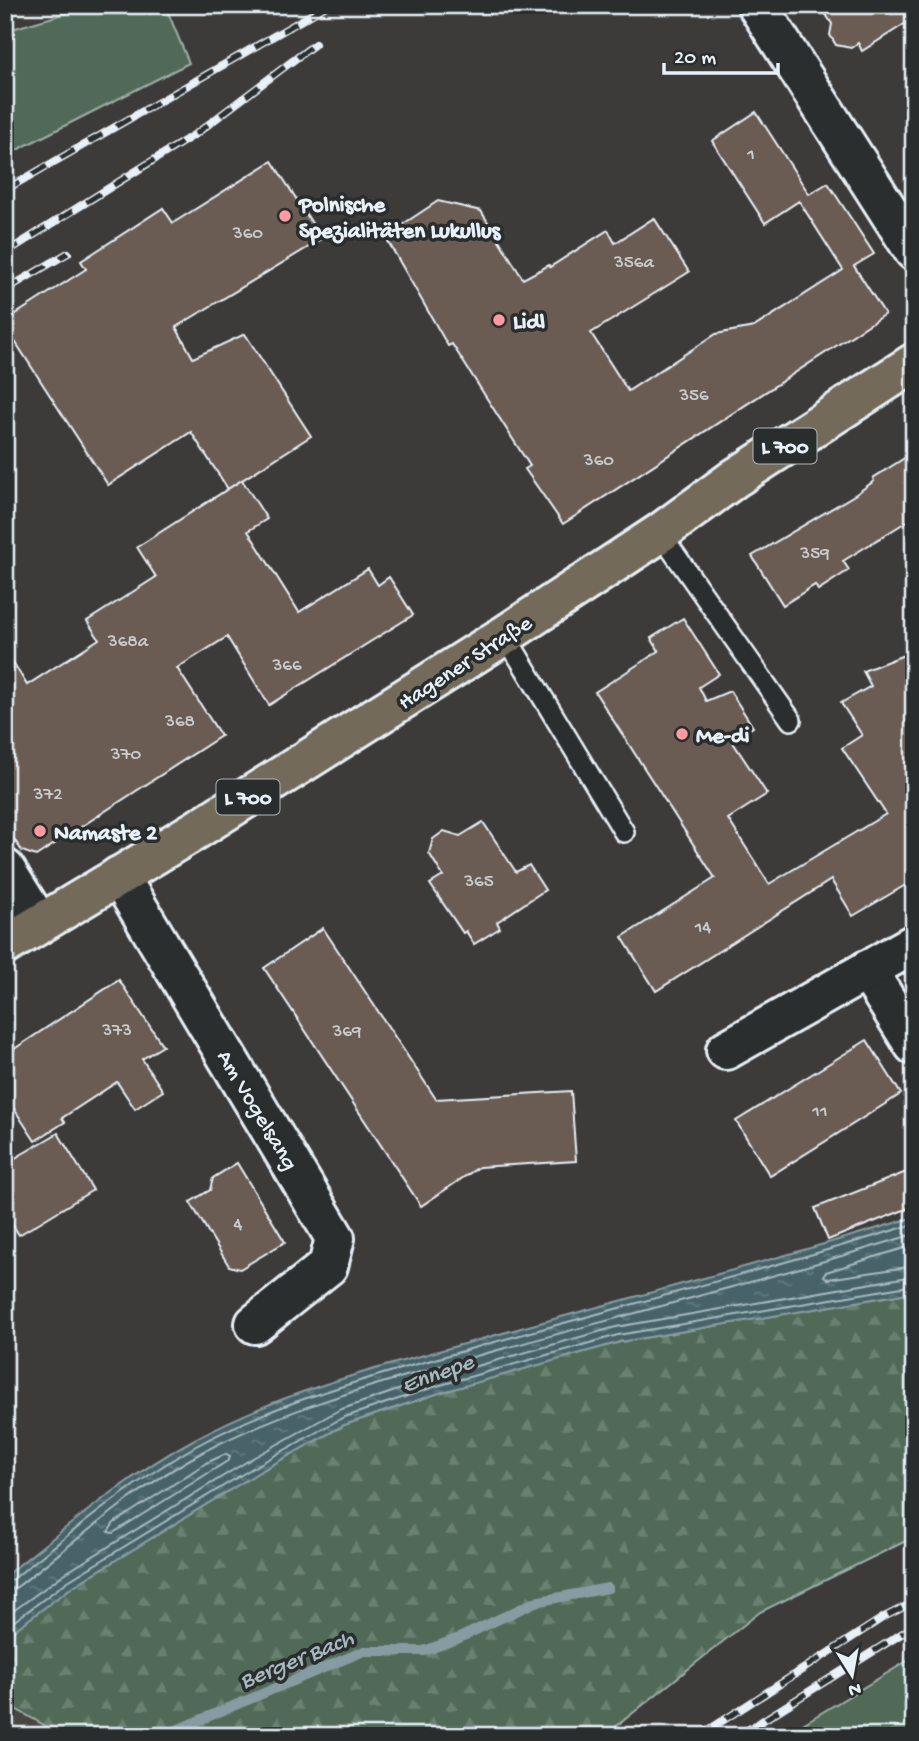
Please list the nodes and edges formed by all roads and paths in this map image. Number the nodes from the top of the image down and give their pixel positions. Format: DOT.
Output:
graph roads {
  1 [pos="757,5"];
  2 [pos="914,251"];
  3 [pos="914,363"];
  4 [pos="660,533"];
  5 [pos="505,635"];
  6 [pos="791,720"];
  7 [pos="624,832"];
  8 [pos="5,869"];
  9 [pos="120,876"];
  10 [pos="39,923"];
  11 [pos="914,944"];
  12 [pos="5,945"];
  13 [pos="867,970"];
  14 [pos="914,1045"];
  15 [pos="726,1050"];
  16 [pos="255,1324"];
  1 -- 2 [label="street"];
  3 -- 4 [label="main road, Hagener Straße / L 700"];
  4 -- 5 [label="main road, Hagener Straße / L 700"];
  4 -- 6 [label="lane"];
  5 -- 7 [label="lane"];
  5 -- 9 [label="main road, Hagener Straße / L 700"];
  8 -- 10 [label="street"];
  9 -- 10 [label="main road, Hagener Straße / L 700"];
  9 -- 16 [label="street, Am Vogelsang"];
  10 -- 12 [label="main road, Hagener Straße / L 700"];
  11 -- 13 [label="street"];
  13 -- 14 [label="street"];
  13 -- 15 [label="street"];
}
